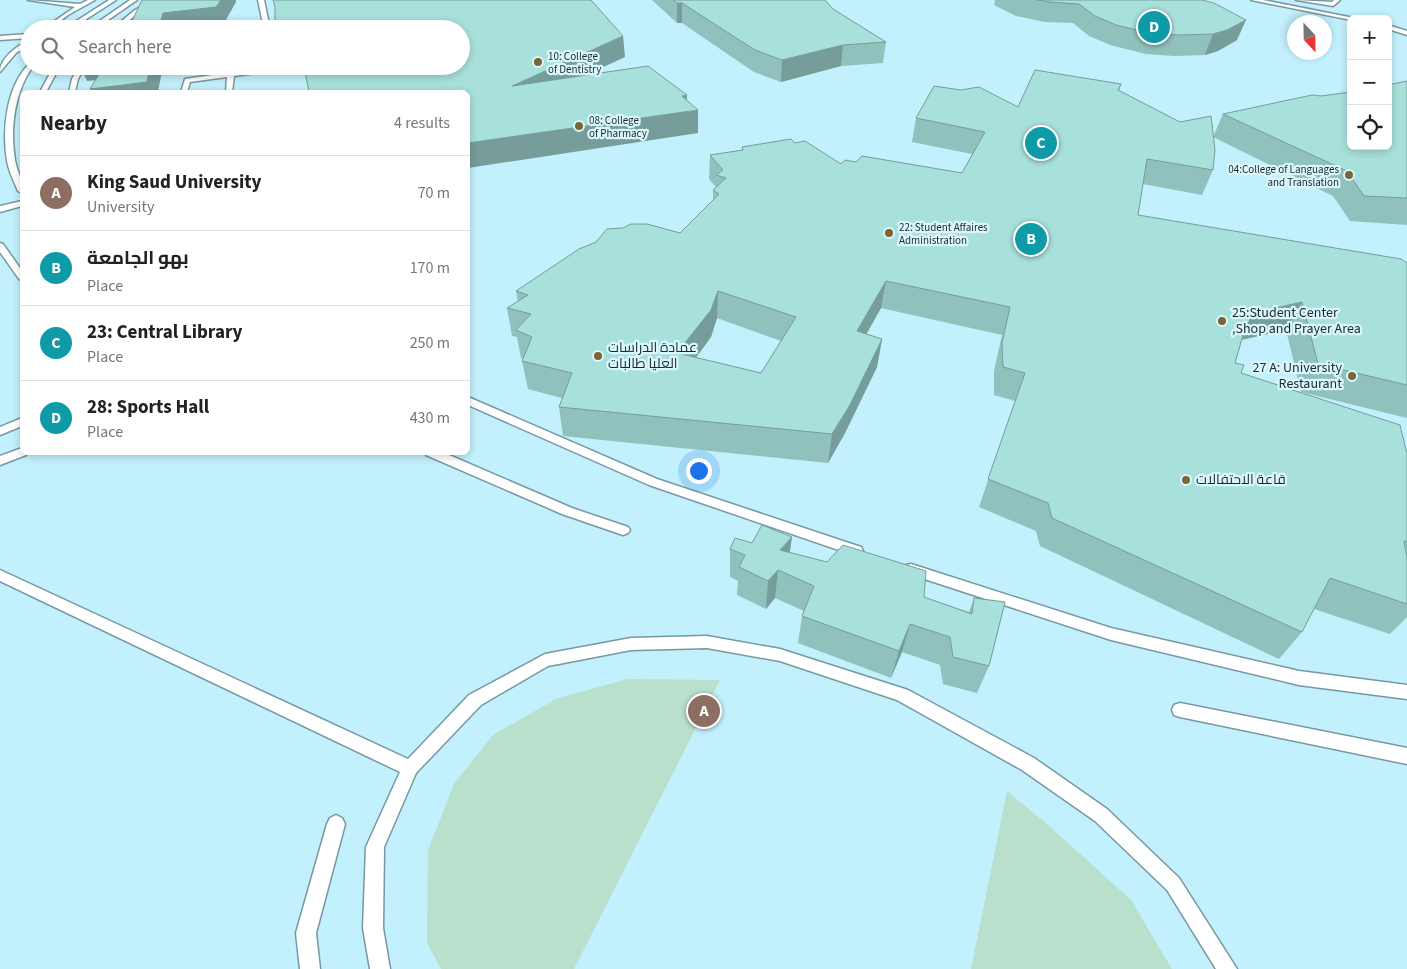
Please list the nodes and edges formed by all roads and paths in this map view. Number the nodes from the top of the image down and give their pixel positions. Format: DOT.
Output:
graph roads {
  1 [pos="31,0"];
  2 [pos="92,0"];
  3 [pos="113,0"];
  4 [pos="134,0"];
  5 [pos="156,0"];
  6 [pos="261,0"];
  7 [pos="1254,0"];
  8 [pos="1300,0"];
  9 [pos="1337,0"];
  10 [pos="81,6"];
  11 [pos="1347,17"];
  12 [pos="60,20"];
  13 [pos="81,20"];
  14 [pos="105,20"];
  15 [pos="126,20"];
  16 [pos="265,20"];
  17 [pos="1392,28"];
  18 [pos="1407,33"];
  19 [pos="20,37"];
  20 [pos="0,38"];
  21 [pos="20,48"];
  22 [pos="0,70"];
  23 [pos="25,75"];
  24 [pos="52,75"];
  25 [pos="77,75"];
  26 [pos="224,75"];
  27 [pos="231,75"];
  28 [pos="44,90"];
  29 [pos="72,90"];
  30 [pos="184,90"];
  31 [pos="229,90"];
  32 [pos="20,185"];
  33 [pos="20,204"];
  34 [pos="0,209"];
  35 [pos="0,246"];
  36 [pos="20,274"];
  37 [pos="470,403"];
  38 [pos="20,423"];
  39 [pos="0,431"];
  40 [pos="20,453"];
  41 [pos="437,455"];
  42 [pos="0,461"];
  43 [pos="623,530"];
  44 [pos="865,554"];
  45 [pos="894,563"];
  46 [pos="1,575"];
  47 [pos="1407,692"];
  48 [pos="1180,710"];
  49 [pos="1407,756"];
  50 [pos="410,768"];
  51 [pos="336,824"];
  52 [pos="310,969"];
  53 [pos="380,969"];
  54 [pos="1226,969"];
  1 -- 10 [label="lane"];
  2 -- 10 [label="lane"];
  3 -- 13 [label="lane"];
  4 -- 14 [label="lane"];
  5 -- 15 [label="lane"];
  6 -- 16 [label="lane"];
  7 -- 11 [label="lane"];
  8 -- 9 [label="lane"];
  10 -- 12 [label="lane"];
  17 -- 18 [label="lane"];
  19 -- 20 [label="lane"];
  21 -- 22 [label="lane"];
  23 -- 32 [label="lane"];
  24 -- 28 [label="lane"];
  25 -- 29 [label="lane"];
  26 -- 30 [label="lane"];
  27 -- 31 [label="lane"];
  33 -- 34 [label="lane"];
  35 -- 36 [label="lane"];
  37 -- 44 [label="lane"];
  38 -- 39 [label="lane"];
  40 -- 42 [label="lane"];
  41 -- 43 [label="lane"];
  45 -- 47 [label="lane"];
  46 -- 50 [label="lane"];
  48 -- 49 [label="lane"];
  50 -- 53 [label="lane"];
  50 -- 54 [label="lane"];
  51 -- 52 [label="lane"];
}
